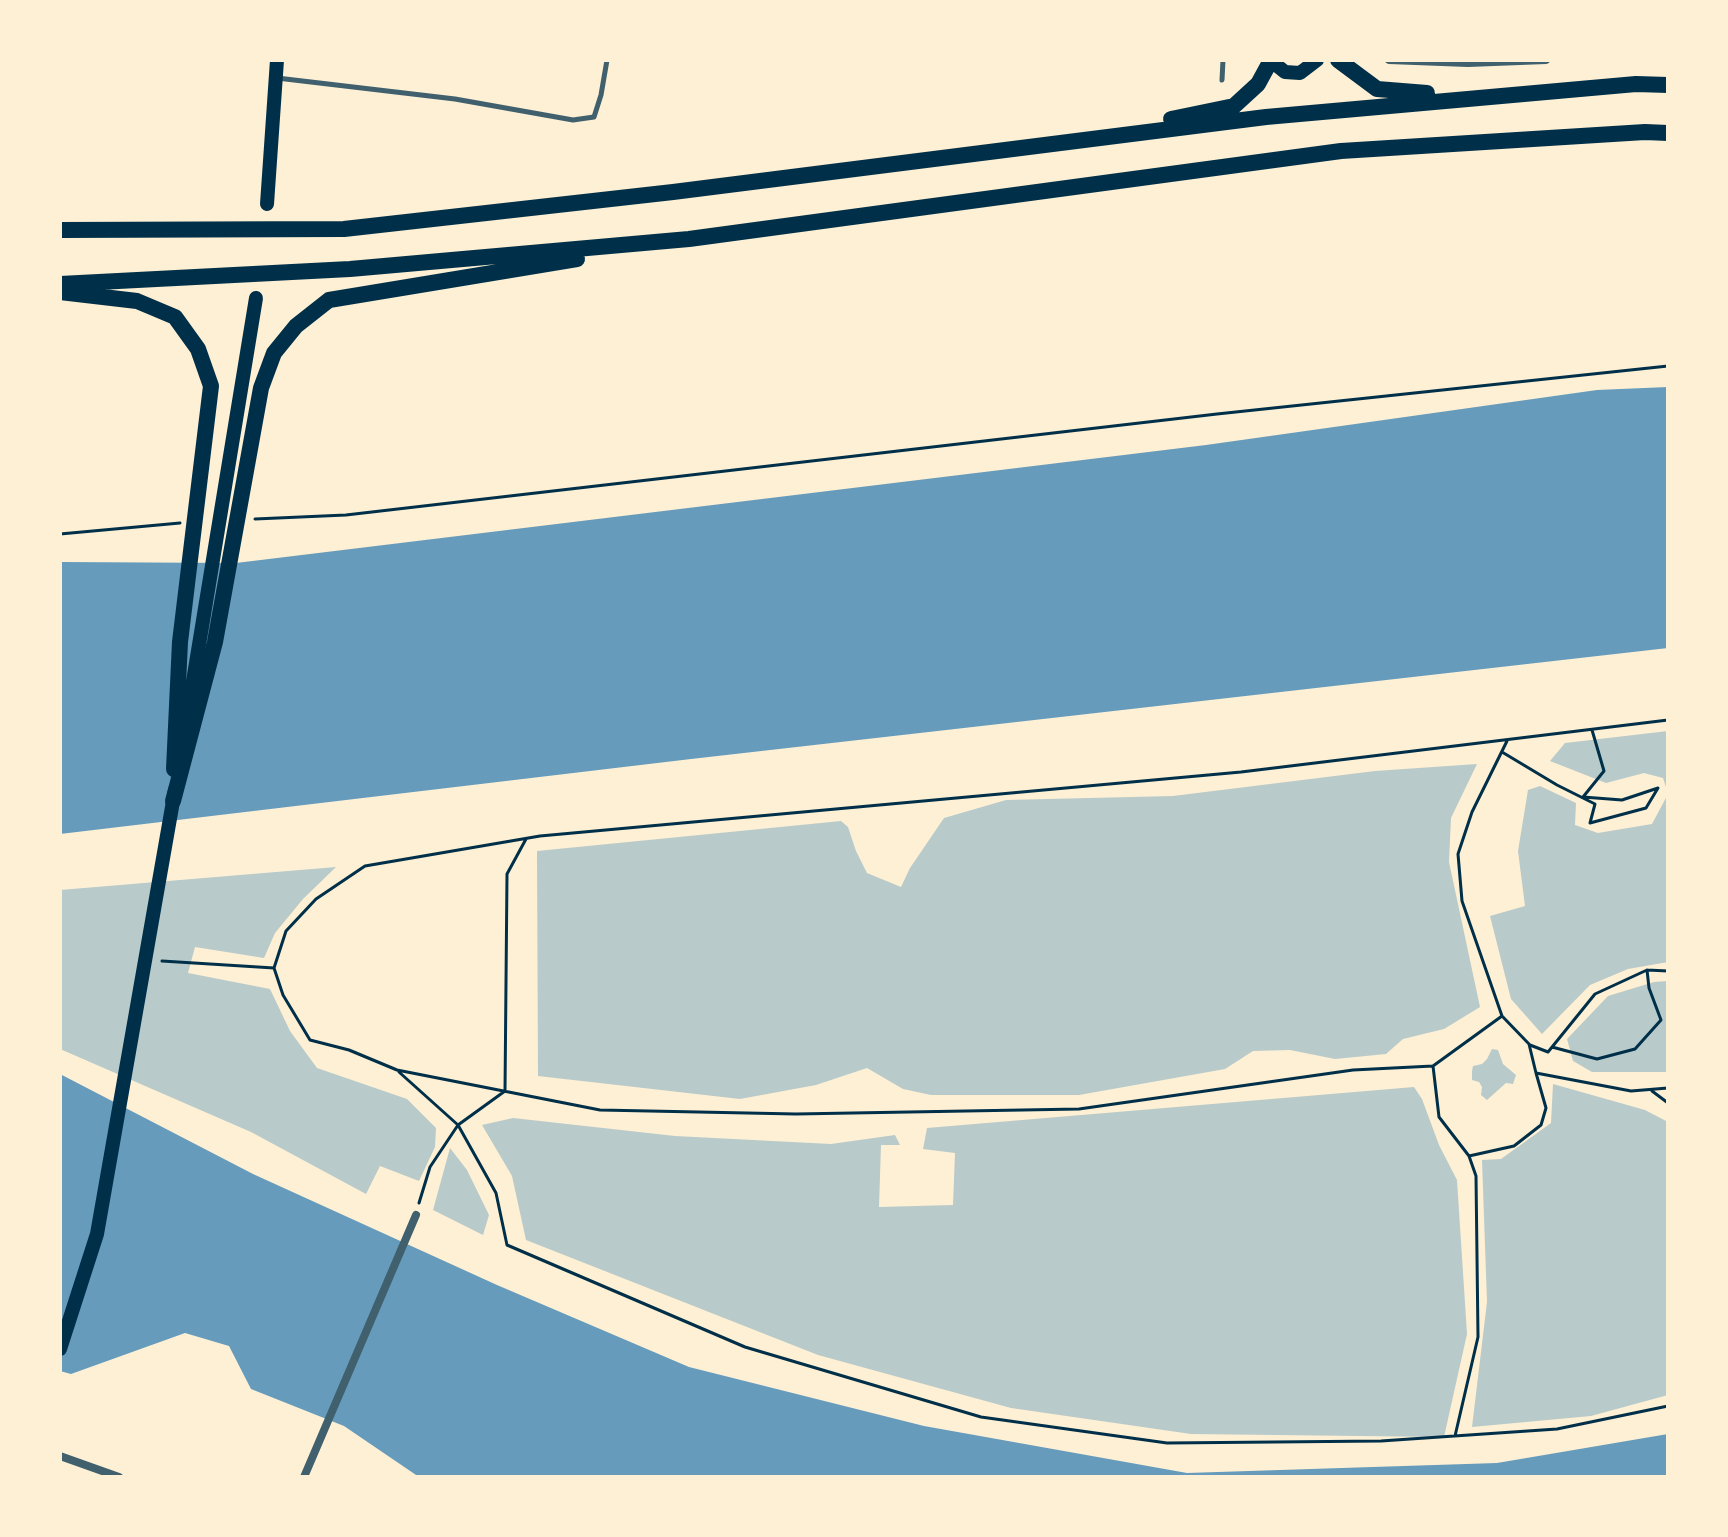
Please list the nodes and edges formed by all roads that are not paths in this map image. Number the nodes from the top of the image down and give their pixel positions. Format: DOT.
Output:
graph roads {
  1 [pos="277,60"];
  2 [pos="607,60"];
  3 [pos="1223,60"];
  4 [pos="1317,60"];
  5 [pos="1338,60"];
  6 [pos="1389,60"];
  7 [pos="1546,60"];
  8 [pos="1270,61"];
  9 [pos="276,78"];
  10 [pos="1222,80"];
  11 [pos="1668,85"];
  12 [pos="1668,133"];
  13 [pos="978,153"];
  14 [pos="267,204"];
  15 [pos="60,230"];
  16 [pos="689,239"];
  17 [pos="60,284"];
  18 [pos="60,292"];
  19 [pos="256,298"];
  20 [pos="173,801"];
  21 [pos="416,1215"];
  22 [pos="60,1349"];
  23 [pos="60,1456"];
  24 [pos="119,1477"];
  25 [pos="304,1477"];
  1 -- 9 [label="main road"];
  2 -- 9 [label="lane"];
  3 -- 10 [label="lane"];
  4 -- 8 [label="main road"];
  5 -- 11 [label="highway"];
  6 -- 7 [label="street"];
  8 -- 13 [label="highway"];
  9 -- 14 [label="main road"];
  11 -- 13 [label="highway"];
  12 -- 16 [label="highway"];
  13 -- 15 [label="highway"];
  16 -- 17 [label="highway"];
  16 -- 20 [label="highway"];
  18 -- 20 [label="highway"];
  19 -- 20 [label="main road"];
  20 -- 22 [label="main road"];
  21 -- 25 [label="street"];
  23 -- 24 [label="street"];
}
